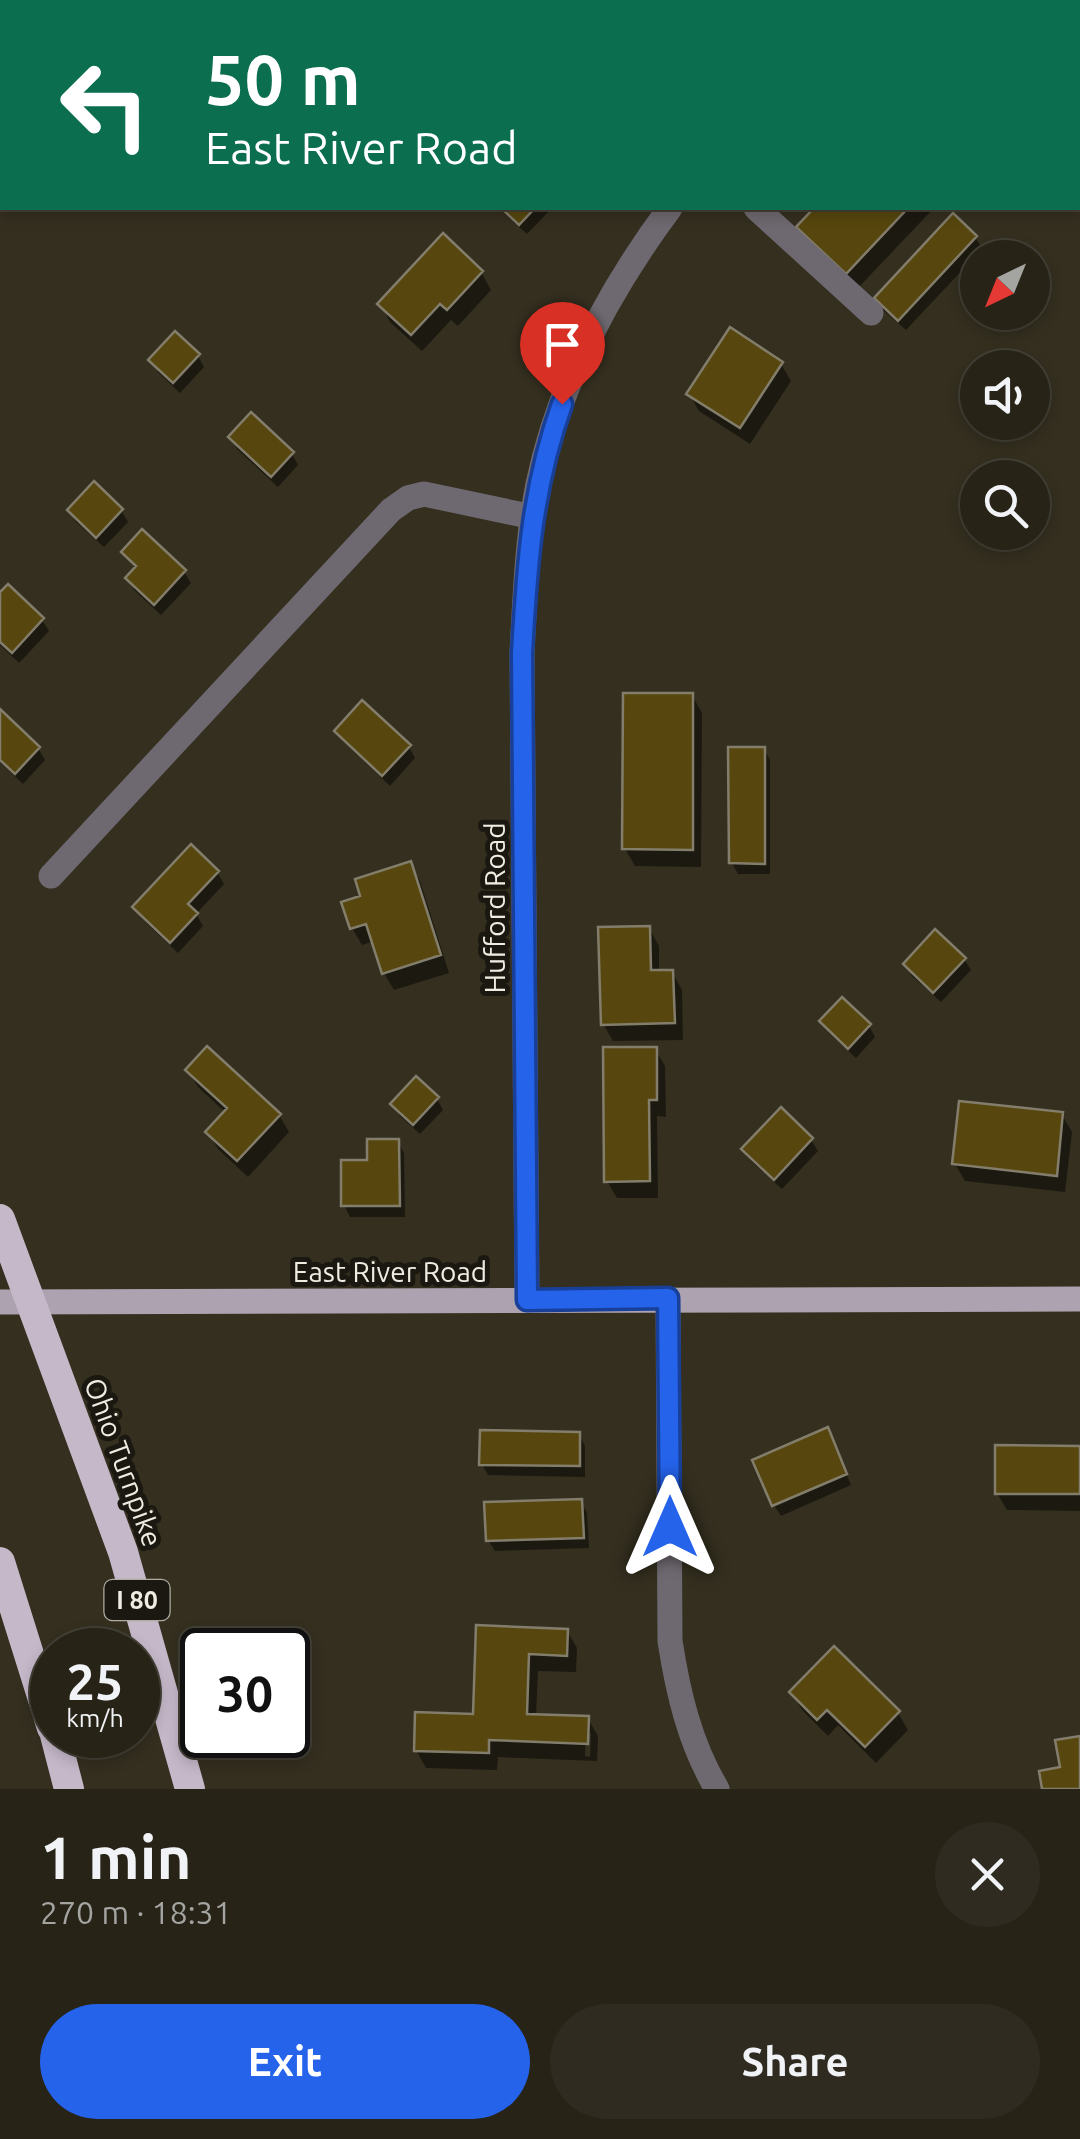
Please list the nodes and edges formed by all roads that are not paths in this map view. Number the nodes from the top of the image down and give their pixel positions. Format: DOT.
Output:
graph roads {
  1 [pos="669,210"];
  2 [pos="758,210"];
  3 [pos="871,313"];
  4 [pos="533,517"];
  5 [pos="51,876"];
  6 [pos="0,1219"];
  7 [pos="668,1298"];
  8 [pos="1080,1299"];
  9 [pos="527,1300"];
  10 [pos="0,1302"];
  11 [pos="0,1562"];
  12 [pos="30,1658"];
  13 [pos="60,1758"];
  14 [pos="69,1789"];
  15 [pos="190,1789"];
  16 [pos="717,1789"];
  1 -- 4 [label="street, Hufford Road"];
  2 -- 3 [label="street"];
  4 -- 5 [label="street"];
  4 -- 9 [label="street, Hufford Road"];
  6 -- 15 [label="highway, Ohio Turnpike / I 80"];
  7 -- 8 [label="main road, East River Road"];
  7 -- 9 [label="main road, East River Road"];
  7 -- 16 [label="street"];
  9 -- 10 [label="main road, East River Road"];
  11 -- 12 [label="highway"];
  13 -- 14 [label="highway"];
}
